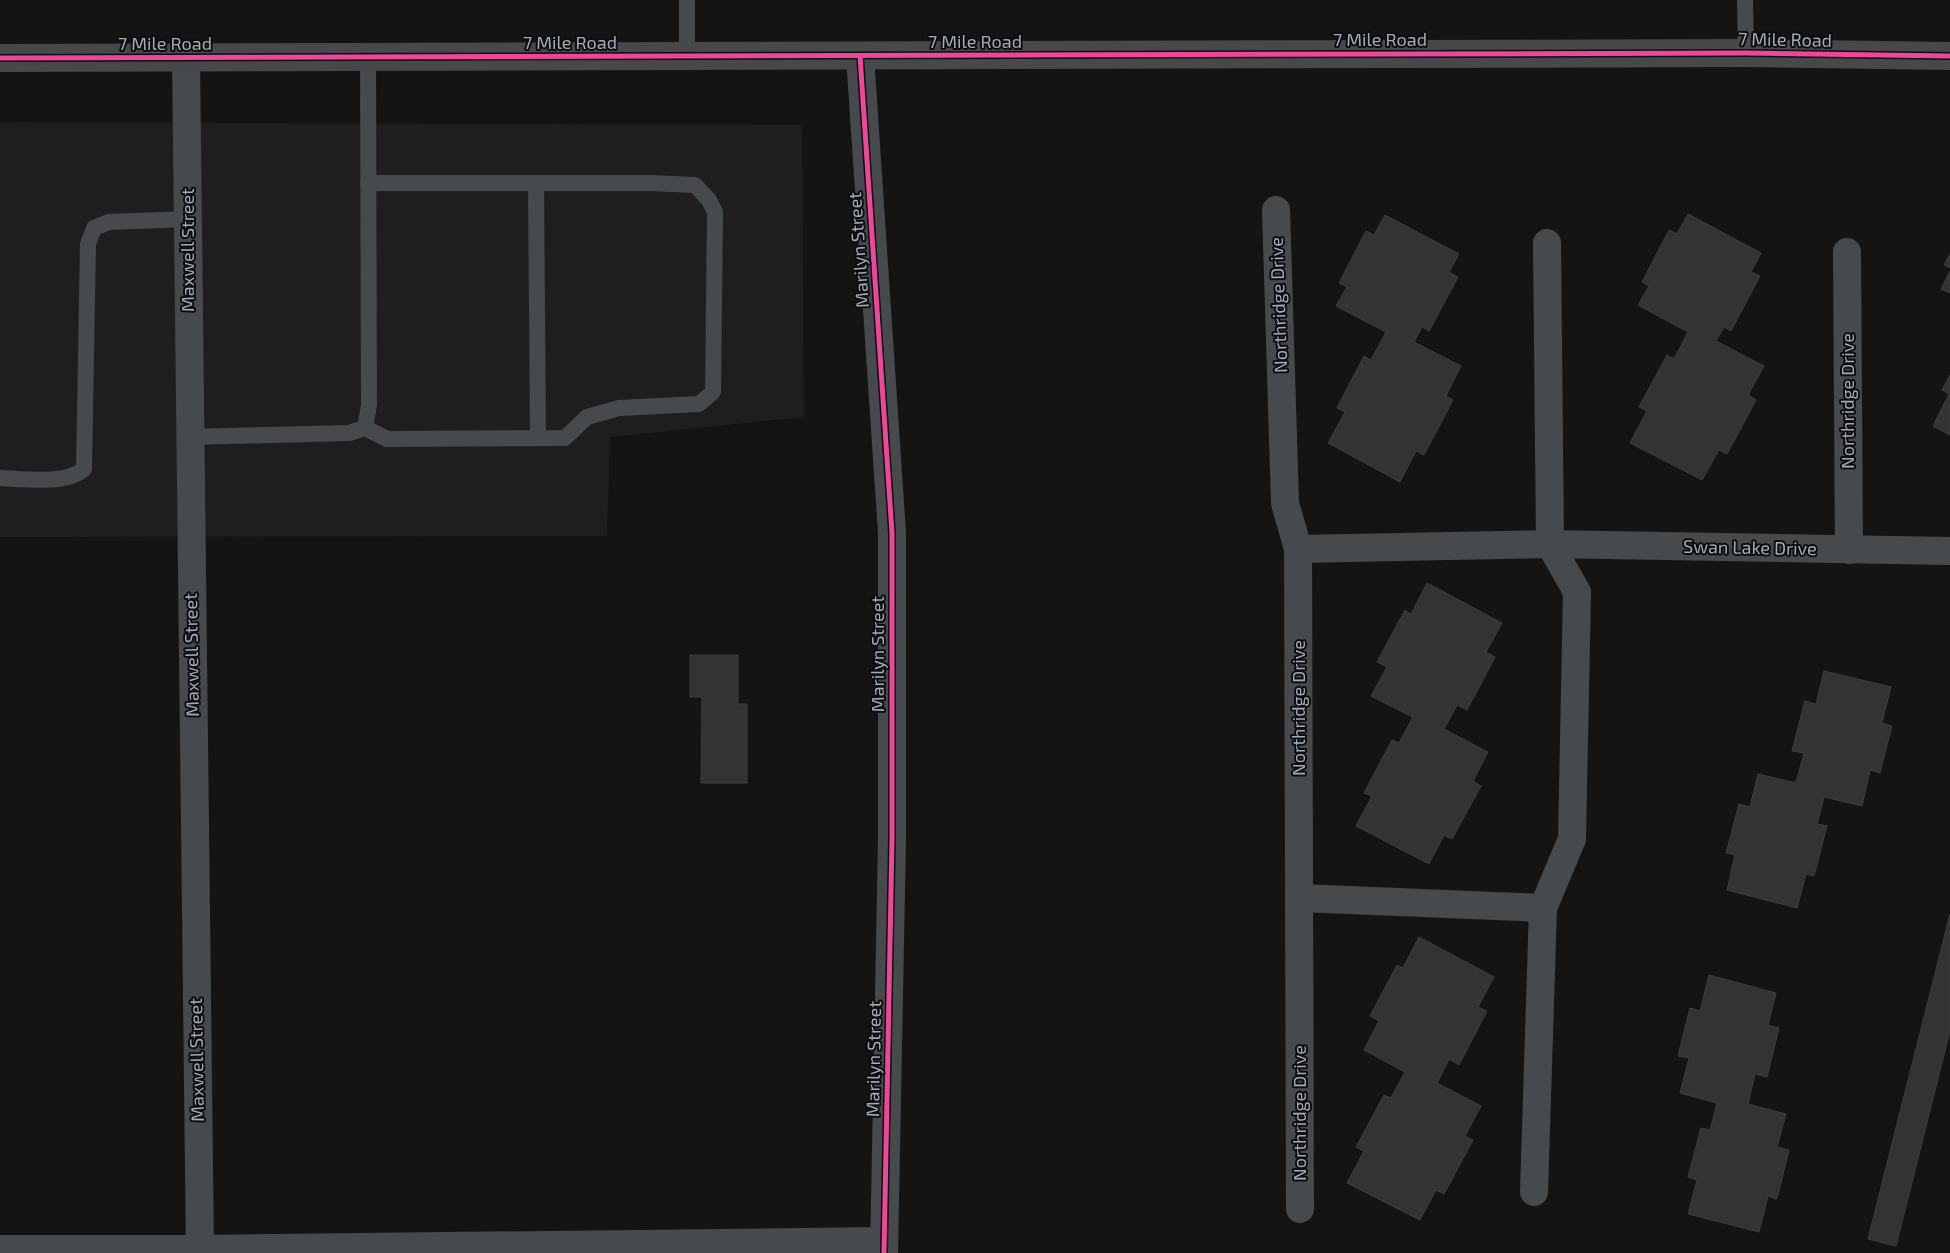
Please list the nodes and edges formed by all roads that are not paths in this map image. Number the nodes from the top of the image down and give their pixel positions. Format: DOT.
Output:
graph roads {
  1 [pos="687,0"];
  2 [pos="1745,0"];
  3 [pos="1746,53"];
  4 [pos="687,56"];
  5 [pos="860,56"];
  6 [pos="1950,56"];
  7 [pos="186,57"];
  8 [pos="368,57"];
  9 [pos="0,58"];
  10 [pos="368,183"];
  11 [pos="536,183"];
  12 [pos="1276,210"];
  13 [pos="188,219"];
  14 [pos="1547,243"];
  15 [pos="1847,252"];
  16 [pos="366,428"];
  17 [pos="190,437"];
  18 [pos="538,438"];
  19 [pos="0,478"];
  20 [pos="1550,544"];
  21 [pos="1298,550"];
  22 [pos="1849,550"];
  23 [pos="1950,551"];
  24 [pos="1300,898"];
  25 [pos="1543,908"];
  26 [pos="1534,1192"];
  27 [pos="1300,1209"];
  28 [pos="884,1247"];
  29 [pos="0,1249"];
  30 [pos="200,1251"];
  1 -- 4 [label="lane"];
  2 -- 3 [label="lane"];
  3 -- 5 [label="street, 7 Mile Road"];
  3 -- 6 [label="street, 7 Mile Road"];
  4 -- 5 [label="street, 7 Mile Road"];
  4 -- 8 [label="street, 7 Mile Road"];
  5 -- 28 [label="street, Marilyn Street"];
  7 -- 8 [label="street, 7 Mile Road"];
  7 -- 9 [label="street, 7 Mile Road"];
  7 -- 13 [label="street, Maxwell Street"];
  8 -- 10 [label="lane"];
  10 -- 11 [label="lane"];
  10 -- 16 [label="lane"];
  11 -- 18 [label="lane"];
  11 -- 18 [label="lane"];
  12 -- 21 [label="street, Northridge Drive"];
  13 -- 17 [label="street, Maxwell Street"];
  13 -- 19 [label="lane"];
  14 -- 20 [label="street"];
  15 -- 22 [label="street, Northridge Drive"];
  16 -- 17 [label="lane"];
  16 -- 18 [label="lane"];
  17 -- 30 [label="street, Maxwell Street"];
  20 -- 21 [label="street, Swan Lake Drive"];
  20 -- 22 [label="street, Swan Lake Drive"];
  20 -- 25 [label="street"];
  21 -- 24 [label="street, Northridge Drive"];
  22 -- 23 [label="street, Swan Lake Drive"];
  24 -- 25 [label="street"];
  24 -- 27 [label="street, Northridge Drive"];
  25 -- 26 [label="street"];
  28 -- 30 [label="street"];
  29 -- 30 [label="street"];
}
